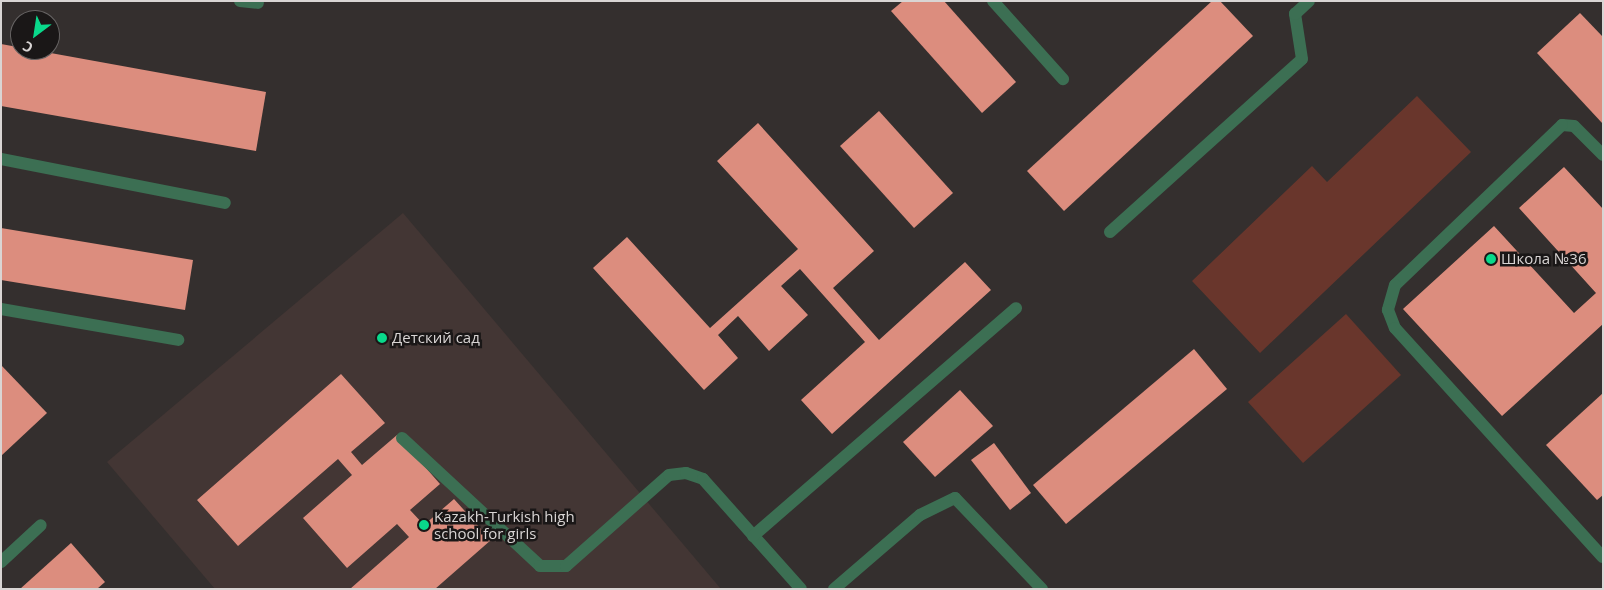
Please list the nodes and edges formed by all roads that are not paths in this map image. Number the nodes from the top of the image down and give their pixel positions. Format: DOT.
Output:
graph roads {
  1 [pos="240,1"];
  2 [pos="993,1"];
  3 [pos="1309,1"];
  4 [pos="258,3"];
  5 [pos="1063,79"];
  6 [pos="1603,155"];
  7 [pos="1,159"];
  8 [pos="225,203"];
  9 [pos="1110,232"];
  10 [pos="1,308"];
  11 [pos="1016,308"];
  12 [pos="178,340"];
  13 [pos="402,438"];
  14 [pos="42,526"];
  15 [pos="753,536"];
  16 [pos="1602,554"];
  17 [pos="1,562"];
  18 [pos="801,589"];
  19 [pos="834,589"];
  20 [pos="1042,589"];
  1 -- 4 [label="lane"];
  2 -- 5 [label="lane"];
  3 -- 9 [label="lane"];
  6 -- 16 [label="lane"];
  7 -- 8 [label="lane"];
  10 -- 12 [label="lane"];
  11 -- 15 [label="lane"];
  13 -- 15 [label="lane"];
  14 -- 17 [label="lane"];
  15 -- 18 [label="lane"];
  19 -- 20 [label="lane"];
}
